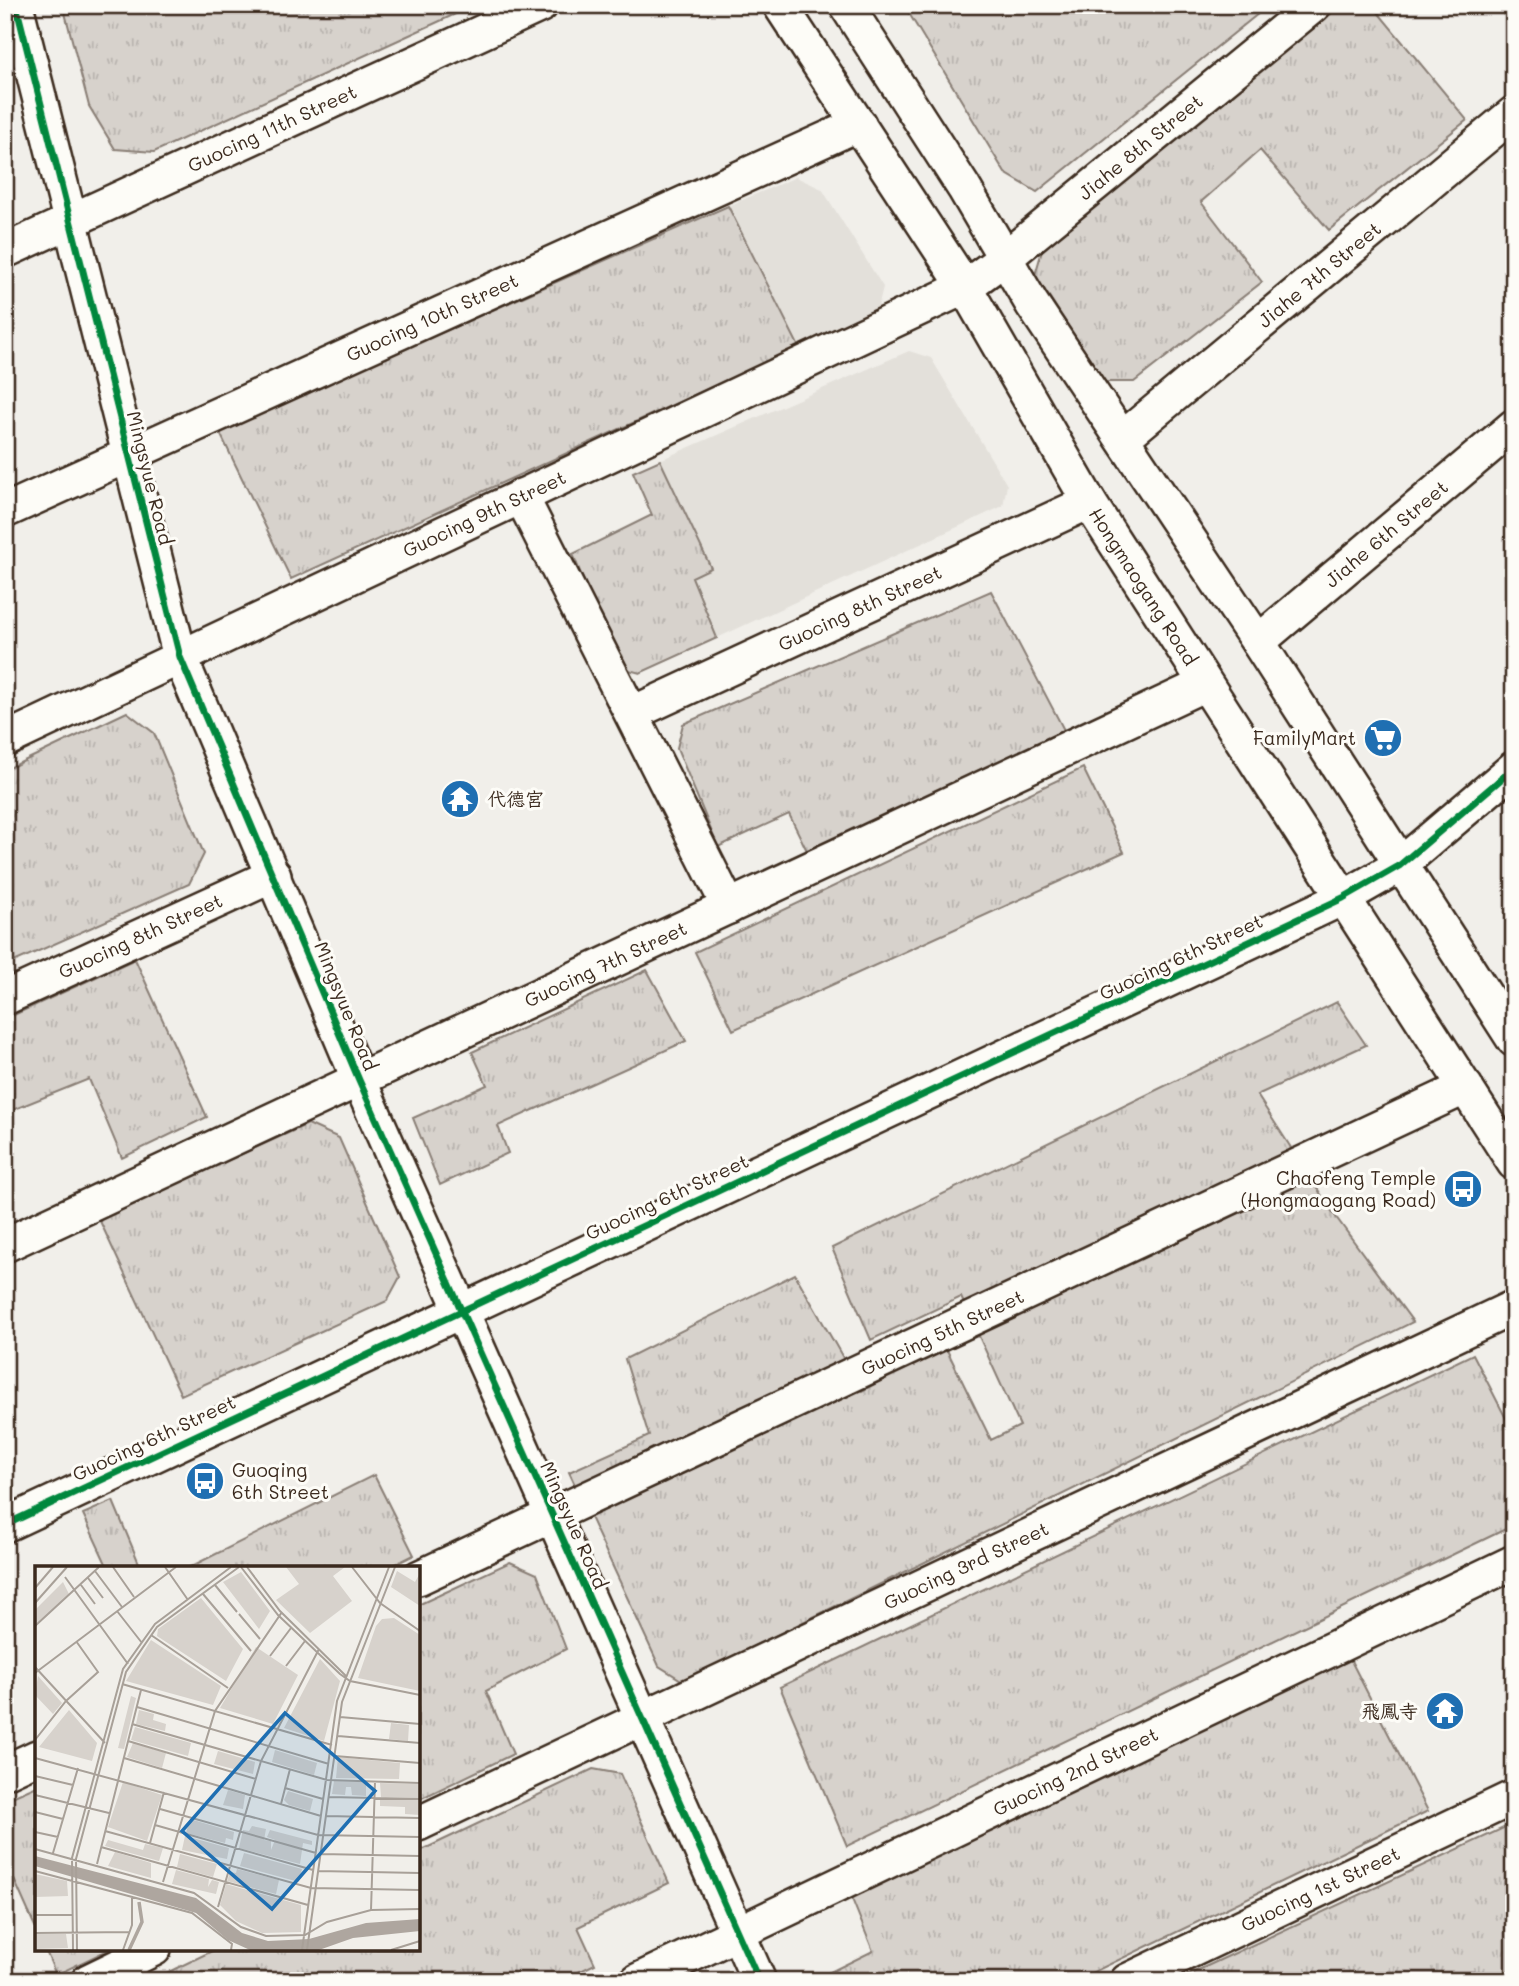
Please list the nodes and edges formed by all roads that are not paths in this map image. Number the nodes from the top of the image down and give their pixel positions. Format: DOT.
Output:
graph roads {
  1 [pos="16,5"];
  2 [pos="541,5"];
  3 [pos="780,5"];
  4 [pos="845,5"];
  5 [pos="1314,5"];
  6 [pos="1514,113"];
  7 [pos="859,124"];
  8 [pos="71,221"];
  9 [pos="5,251"];
  10 [pos="1005,258"];
  11 [pos="965,287"];
  12 [pos="1514,426"];
  13 [pos="1124,437"];
  14 [pos="127,455"];
  15 [pos="521,496"];
  16 [pos="1089,502"];
  17 [pos="5,511"];
  18 [pos="1258,642"];
  19 [pos="180,657"];
  20 [pos="1205,684"];
  21 [pos="633,713"];
  22 [pos="5,740"];
  23 [pos="1514,768"];
  24 [pos="1399,866"];
  25 [pos="274,875"];
  26 [pos="1343,898"];
  27 [pos="729,907"];
  28 [pos="5,998"];
  29 [pos="1514,1040"];
  30 [pos="359,1080"];
  31 [pos="1466,1087"];
  32 [pos="1514,1163"];
  33 [pos="5,1245"];
  34 [pos="1514,1307"];
  35 [pos="462,1311"];
  36 [pos="552,1516"];
  37 [pos="5,1525"];
  38 [pos="1514,1562"];
  39 [pos="420,1577"];
  40 [pos="642,1718"];
  41 [pos="35,1758"];
  42 [pos="5,1772"];
  43 [pos="1514,1797"];
  44 [pos="420,1823"];
  45 [pos="737,1934"];
  46 [pos="150,1951"];
  47 [pos="88,1981"];
  48 [pos="637,1981"];
  49 [pos="759,1981"];
  50 [pos="1127,1981"];
  1 -- 8 [label="street, Mingsyue Road"];
  2 -- 8 [label="street, Guocing 11th Street"];
  3 -- 7 [label="street, Hongmaogang Road"];
  4 -- 10 [label="street"];
  5 -- 10 [label="street, Jiahe 8th Street"];
  6 -- 13 [label="street, Jiahe 7th Street"];
  7 -- 11 [label="street, Hongmaogang Road"];
  7 -- 14 [label="street, Guocing 10th Street"];
  8 -- 9 [label="street, Guocing 11th Street"];
  8 -- 14 [label="street, Mingsyue Road"];
  10 -- 11 [label="street, Jiahe 8th Street"];
  10 -- 13 [label="street"];
  11 -- 15 [label="street, Guocing 9th Street"];
  11 -- 16 [label="street, Hongmaogang Road"];
  12 -- 18 [label="street, Jiahe 6th Street"];
  13 -- 18 [label="street"];
  14 -- 17 [label="street, Guocing 10th Street"];
  14 -- 19 [label="street, Mingsyue Road"];
  15 -- 19 [label="street, Guocing 9th Street"];
  15 -- 21 [label="street"];
  16 -- 20 [label="street, Hongmaogang Road"];
  16 -- 21 [label="street, Guocing 8th Street"];
  18 -- 24 [label="street"];
  19 -- 22 [label="street, Guocing 9th Street"];
  19 -- 25 [label="street, Mingsyue Road"];
  20 -- 26 [label="street, Hongmaogang Road"];
  20 -- 27 [label="street, Guocing 7th Street"];
  21 -- 27 [label="street"];
  23 -- 24 [label="street, Guocing 6th Street"];
  24 -- 26 [label="street, Guocing 6th Street"];
  24 -- 29 [label="street"];
  25 -- 28 [label="street, Guocing 8th Street"];
  25 -- 30 [label="street, Mingsyue Road"];
  26 -- 31 [label="street, Hongmaogang Road"];
  26 -- 35 [label="street, Guocing 6th Street"];
  27 -- 30 [label="street, Guocing 7th Street"];
  30 -- 33 [label="street, Guocing 7th Street"];
  30 -- 35 [label="street, Mingsyue Road"];
  31 -- 32 [label="street, Hongmaogang Road"];
  31 -- 36 [label="street, Guocing 5th Street"];
  34 -- 40 [label="street, Guocing 3rd Street"];
  35 -- 36 [label="street, Mingsyue Road"];
  35 -- 37 [label="street, Guocing 6th Street"];
  36 -- 39 [label="street, Guocing 5th Street"];
  36 -- 40 [label="street, Mingsyue Road"];
  38 -- 45 [label="street, Guocing 2nd Street"];
  40 -- 44 [label="street, Guocing 3rd Street"];
  40 -- 45 [label="street, Mingsyue Road"];
  41 -- 42 [label="street"];
  43 -- 50 [label="street, Guocing 1st Street"];
  45 -- 48 [label="street, Guocing 2nd Street"];
  45 -- 49 [label="street, Mingsyue Road"];
  46 -- 47 [label="street"];
}
